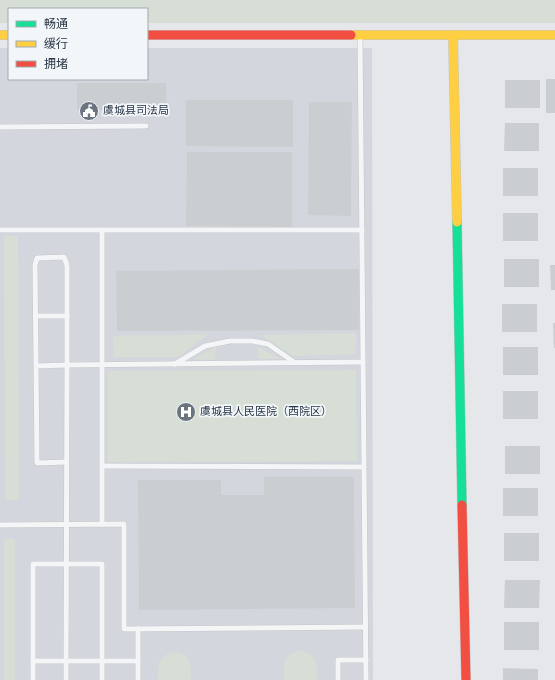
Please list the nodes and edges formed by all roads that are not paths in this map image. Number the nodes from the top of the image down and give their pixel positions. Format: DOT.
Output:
graph roads {
  1 [pos="148,35"];
  2 [pos="360,35"];
  3 [pos="453,35"];
  4 [pos="555,35"];
  5 [pos="146,126"];
  6 [pos="0,128"];
  7 [pos="0,230"];
  8 [pos="102,230"];
  9 [pos="362,230"];
  10 [pos="35,316"];
  11 [pos="67,316"];
  12 [pos="363,362"];
  13 [pos="295,363"];
  14 [pos="174,364"];
  15 [pos="67,365"];
  16 [pos="102,365"];
  17 [pos="36,366"];
  18 [pos="66,462"];
  19 [pos="102,466"];
  20 [pos="364,467"];
  21 [pos="66,524"];
  22 [pos="102,524"];
  23 [pos="0,525"];
  24 [pos="66,564"];
  25 [pos="366,627"];
  26 [pos="138,629"];
  27 [pos="366,660"];
  28 [pos="33,661"];
  29 [pos="66,661"];
  30 [pos="102,661"];
  31 [pos="138,661"];
  32 [pos="33,680"];
  33 [pos="66,680"];
  34 [pos="102,680"];
  35 [pos="138,680"];
  36 [pos="338,680"];
  37 [pos="366,680"];
  38 [pos="466,680"];
  1 -- 2 [label="street"];
  2 -- 3 [label="street"];
  2 -- 9 [label="lane"];
  3 -- 4 [label="street"];
  3 -- 38 [label="street"];
  5 -- 6 [label="lane"];
  7 -- 8 [label="lane"];
  8 -- 9 [label="lane"];
  8 -- 16 [label="lane"];
  9 -- 12 [label="lane"];
  10 -- 11 [label="lane"];
  10 -- 11 [label="lane"];
  10 -- 17 [label="lane"];
  11 -- 15 [label="lane"];
  12 -- 13 [label="lane"];
  12 -- 20 [label="lane"];
  13 -- 14 [label="lane"];
  13 -- 14 [label="lane"];
  14 -- 16 [label="lane"];
  15 -- 16 [label="lane"];
  15 -- 17 [label="lane"];
  15 -- 18 [label="lane"];
  16 -- 19 [label="lane"];
  17 -- 18 [label="lane"];
  18 -- 21 [label="lane"];
  19 -- 20 [label="lane"];
  19 -- 22 [label="lane"];
  20 -- 25 [label="lane"];
  21 -- 22 [label="lane"];
  21 -- 23 [label="lane"];
  21 -- 24 [label="lane"];
  22 -- 26 [label="lane"];
  24 -- 28 [label="lane"];
  24 -- 29 [label="lane"];
  24 -- 30 [label="lane"];
  25 -- 26 [label="lane"];
  25 -- 27 [label="lane"];
  26 -- 31 [label="lane"];
  27 -- 36 [label="lane"];
  27 -- 37 [label="lane"];
  28 -- 29 [label="lane"];
  28 -- 32 [label="lane"];
  29 -- 30 [label="lane"];
  29 -- 33 [label="lane"];
  30 -- 31 [label="lane"];
  30 -- 34 [label="lane"];
  31 -- 35 [label="lane"];
}
